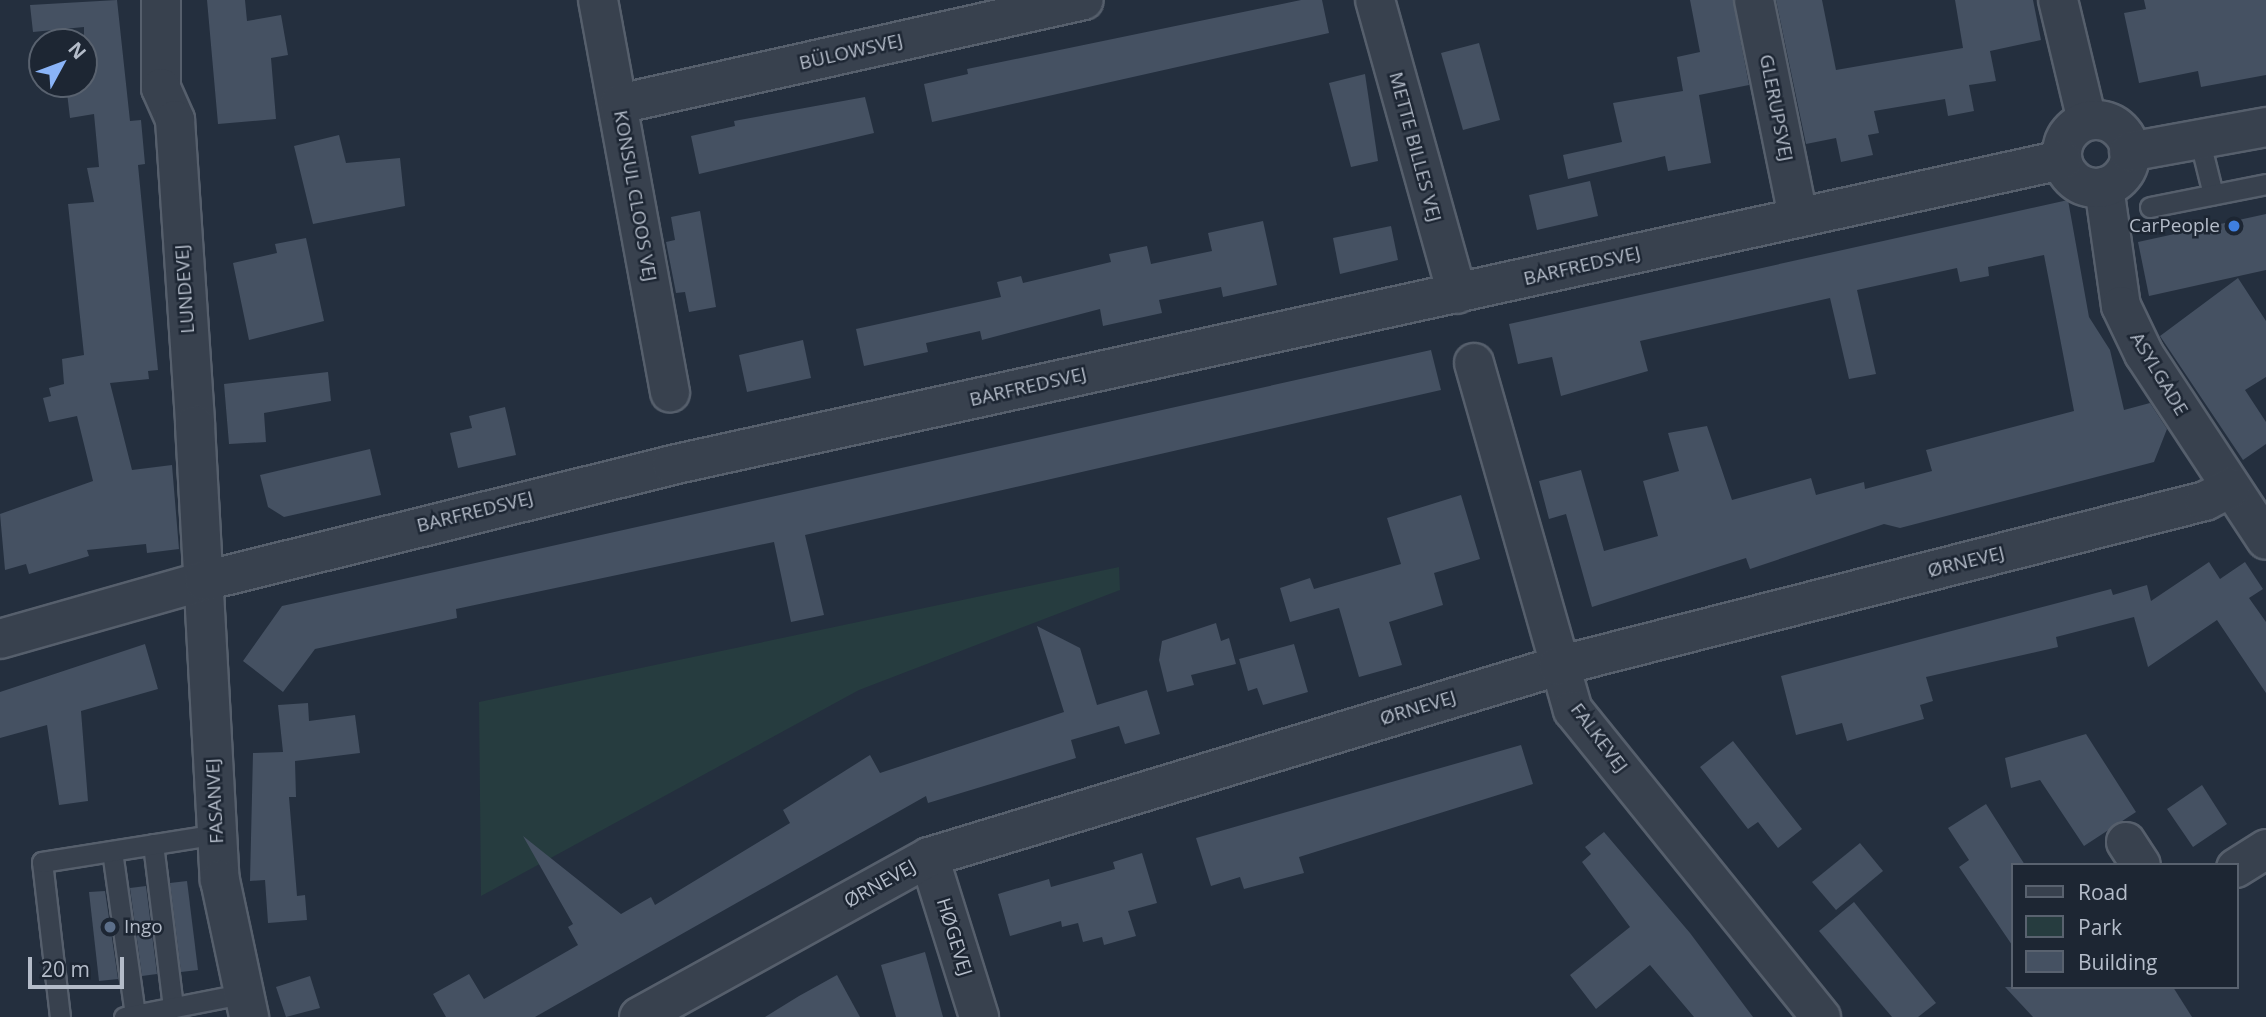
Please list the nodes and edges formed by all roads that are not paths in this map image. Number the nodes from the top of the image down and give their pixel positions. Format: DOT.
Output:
graph roads {
  1 [pos="161,0"];
  2 [pos="598,0"];
  3 [pos="1083,0"];
  4 [pos="1376,0"];
  5 [pos="1755,0"];
  6 [pos="2058,0"];
  7 [pos="619,104"];
  8 [pos="2087,121"];
  9 [pos="2266,127"];
  10 [pos="2199,138"];
  11 [pos="2129,152"];
  12 [pos="2062,160"];
  13 [pos="2266,184"];
  14 [pos="2104,187"];
  15 [pos="2213,194"];
  16 [pos="2150,207"];
  17 [pos="1798,216"];
  18 [pos="1457,294"];
  19 [pos="1475,363"];
  20 [pos="670,392"];
  21 [pos="2231,488"];
  22 [pos="2262,525"];
  23 [pos="204,581"];
  24 [pos="0,639"];
  25 [pos="1558,666"];
  26 [pos="217,834"];
  27 [pos="153,844"];
  28 [pos="2266,849"];
  29 [pos="112,851"];
  30 [pos="929,857"];
  31 [pos="2238,868"];
  32 [pos="245,1005"];
  33 [pos="182,1009"];
  34 [pos="129,1016"];
  35 [pos="60,1017"];
  36 [pos="639,1017"];
  37 [pos="979,1017"];
  38 [pos="1821,1017"];
  1 -- 23 [label="street, LUNDEVEJ"];
  2 -- 7 [label="street, KONSUL CLOOS VEJ"];
  3 -- 7 [label="street, BÜLOWSVEJ"];
  4 -- 18 [label="street, METTE BILLES VEJ"];
  5 -- 17 [label="street, GLERUPSVEJ"];
  6 -- 8 [label="street"];
  7 -- 20 [label="street, KONSUL CLOOS VEJ"];
  8 -- 11 [label="street"];
  8 -- 12 [label="street"];
  9 -- 10 [label="street"];
  10 -- 11 [label="street"];
  10 -- 15 [label="lane"];
  11 -- 14 [label="street"];
  12 -- 14 [label="street"];
  12 -- 17 [label="street, BARFREDSVEJ"];
  13 -- 15 [label="lane"];
  14 -- 21 [label="street, ASYLGADE"];
  15 -- 16 [label="lane"];
  17 -- 18 [label="street, BARFREDSVEJ"];
  18 -- 23 [label="street, BARFREDSVEJ"];
  19 -- 25 [label="street, FALKEVEJ"];
  21 -- 22 [label="street, ASYLGADE"];
  21 -- 25 [label="street, ØRNEVEJ"];
  23 -- 24 [label="street, BARFREDSVEJ"];
  23 -- 26 [label="street, FASANVEJ"];
  25 -- 30 [label="street, ØRNEVEJ"];
  25 -- 38 [label="street, FALKEVEJ"];
  26 -- 27 [label="lane"];
  26 -- 32 [label="street, FASANVEJ"];
  27 -- 29 [label="lane"];
  27 -- 33 [label="lane"];
  28 -- 31 [label="street"];
  29 -- 34 [label="lane"];
  29 -- 35 [label="lane"];
  30 -- 36 [label="street, ØRNEVEJ"];
  30 -- 37 [label="street, HØGEVEJ"];
  32 -- 33 [label="lane"];
  33 -- 34 [label="lane"];
}
